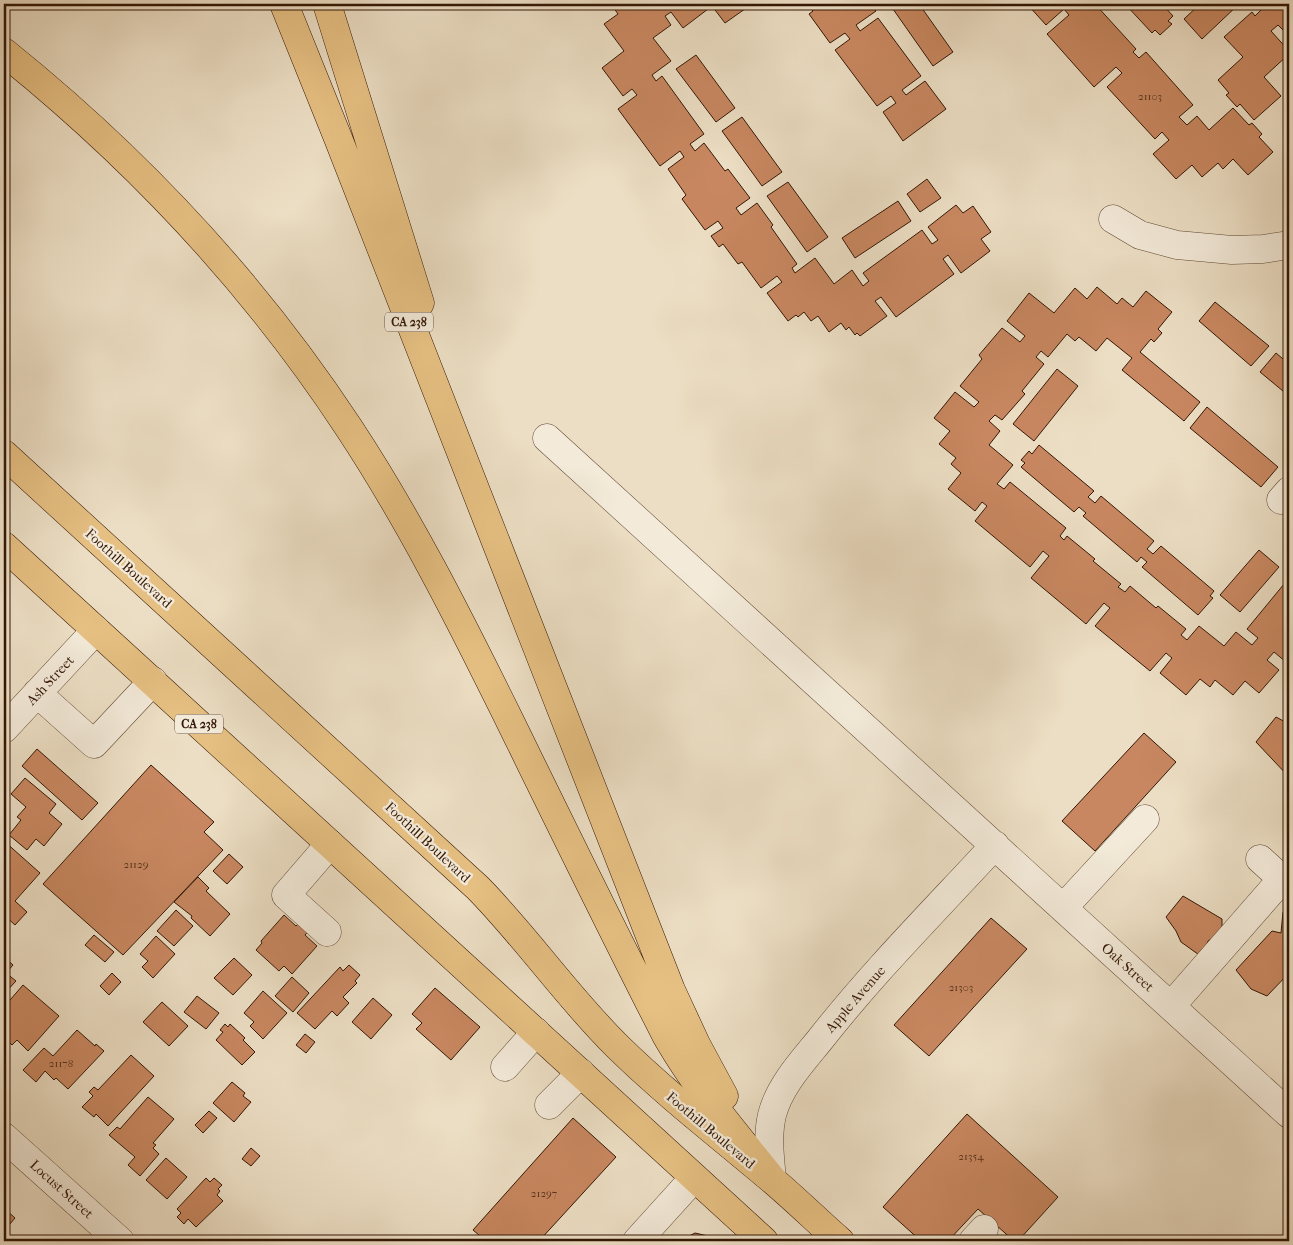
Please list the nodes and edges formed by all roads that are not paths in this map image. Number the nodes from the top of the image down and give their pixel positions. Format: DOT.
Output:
graph roads {
  1 [pos="284,4"];
  2 [pos="327,4"];
  3 [pos="4,52"];
  4 [pos="1112,219"];
  5 [pos="1289,245"];
  6 [pos="547,438"];
  7 [pos="4,454"];
  8 [pos="4,546"];
  9 [pos="96,630"];
  10 [pos="534,640"];
  11 [pos="153,681"];
  12 [pos="37,694"];
  13 [pos="4,729"];
  14 [pos="1145,818"];
  15 [pos="330,844"];
  16 [pos="995,845"];
  17 [pos="1260,859"];
  18 [pos="1063,908"];
  19 [pos="327,932"];
  20 [pos="1171,1006"];
  21 [pos="536,1032"];
  22 [pos="505,1067"];
  23 [pos="581,1073"];
  24 [pos="548,1106"];
  25 [pos="1289,1114"];
  26 [pos="4,1136"];
  27 [pos="694,1178"];
  28 [pos="772,1179"];
  29 [pos="120,1241"];
  30 [pos="637,1241"];
  31 [pos="764,1241"];
  32 [pos="840,1241"];
  1 -- 10 [label="main road, CA 238"];
  2 -- 10 [label="main road"];
  3 -- 28 [label="main road"];
  4 -- 5 [label="street"];
  6 -- 16 [label="street, Oak Street"];
  7 -- 28 [label="main road, Foothill Boulevard"];
  8 -- 9 [label="main road, CA 238"];
  9 -- 11 [label="main road, CA 238"];
  9 -- 12 [label="street, Ash Street"];
  10 -- 28 [label="main road, CA 238"];
  11 -- 12 [label="street"];
  11 -- 15 [label="main road, CA 238"];
  12 -- 13 [label="street, Ash Street"];
  14 -- 18 [label="street"];
  15 -- 19 [label="street"];
  15 -- 21 [label="main road, CA 238"];
  16 -- 18 [label="street, Oak Street"];
  16 -- 28 [label="street, Apple Avenue"];
  17 -- 20 [label="street"];
  18 -- 20 [label="street, Oak Street"];
  20 -- 25 [label="street, Oak Street"];
  21 -- 22 [label="street"];
  21 -- 23 [label="main road"];
  23 -- 24 [label="street"];
  23 -- 27 [label="main road"];
  26 -- 29 [label="street, Locust Street"];
  27 -- 30 [label="street"];
  27 -- 31 [label="main road"];
  28 -- 32 [label="main road, Foothill Boulevard"];
}
